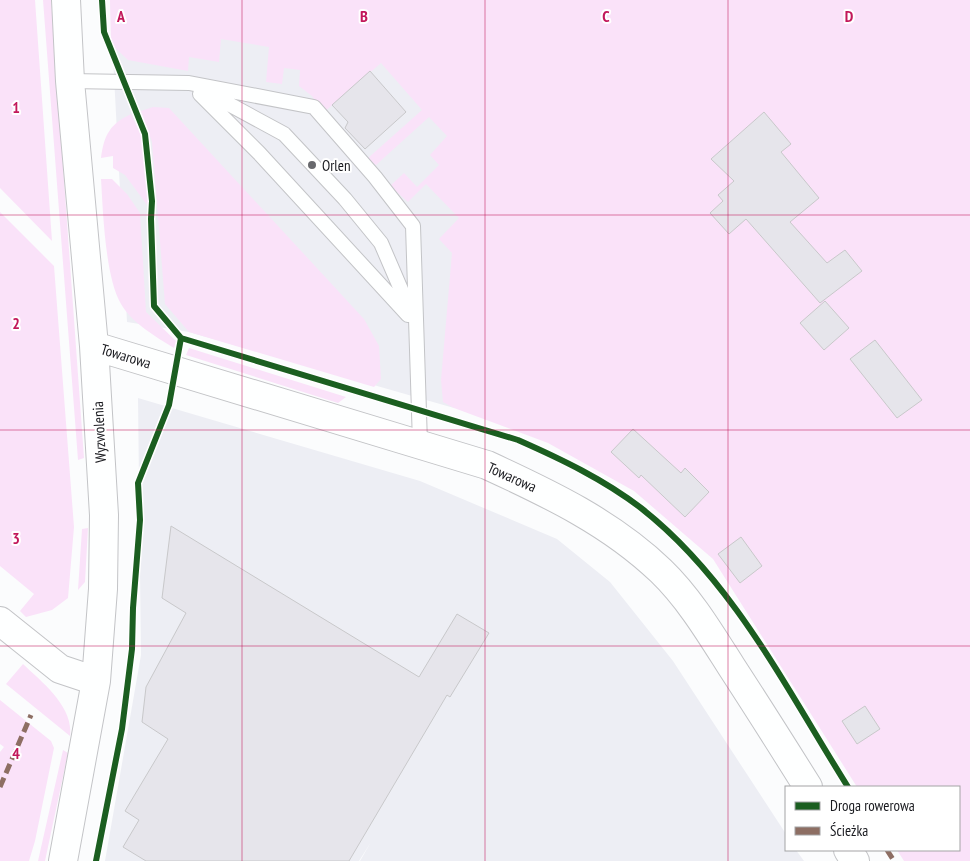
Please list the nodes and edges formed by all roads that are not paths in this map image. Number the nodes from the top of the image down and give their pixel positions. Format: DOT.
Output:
graph roads {
  1 [pos="66,0"];
  2 [pos="70,81"];
  3 [pos="189,83"];
  4 [pos="415,322"];
  5 [pos="94,346"];
  6 [pos="420,443"];
  7 [pos="0,621"];
  8 [pos="96,681"];
  9 [pos="807,786"];
  10 [pos="63,861"];
  1 -- 2 [label="street, Wyzwolenia"];
  2 -- 3 [label="lane"];
  2 -- 5 [label="street, Wyzwolenia"];
  3 -- 4 [label="lane"];
  3 -- 4 [label="lane"];
  3 -- 4 [label="lane"];
  4 -- 6 [label="lane"];
  5 -- 6 [label="street, Towarowa"];
  5 -- 8 [label="street, Wyzwolenia"];
  6 -- 9 [label="street, Towarowa"];
  7 -- 8 [label="street"];
  8 -- 10 [label="street, Wyzwolenia"];
}
